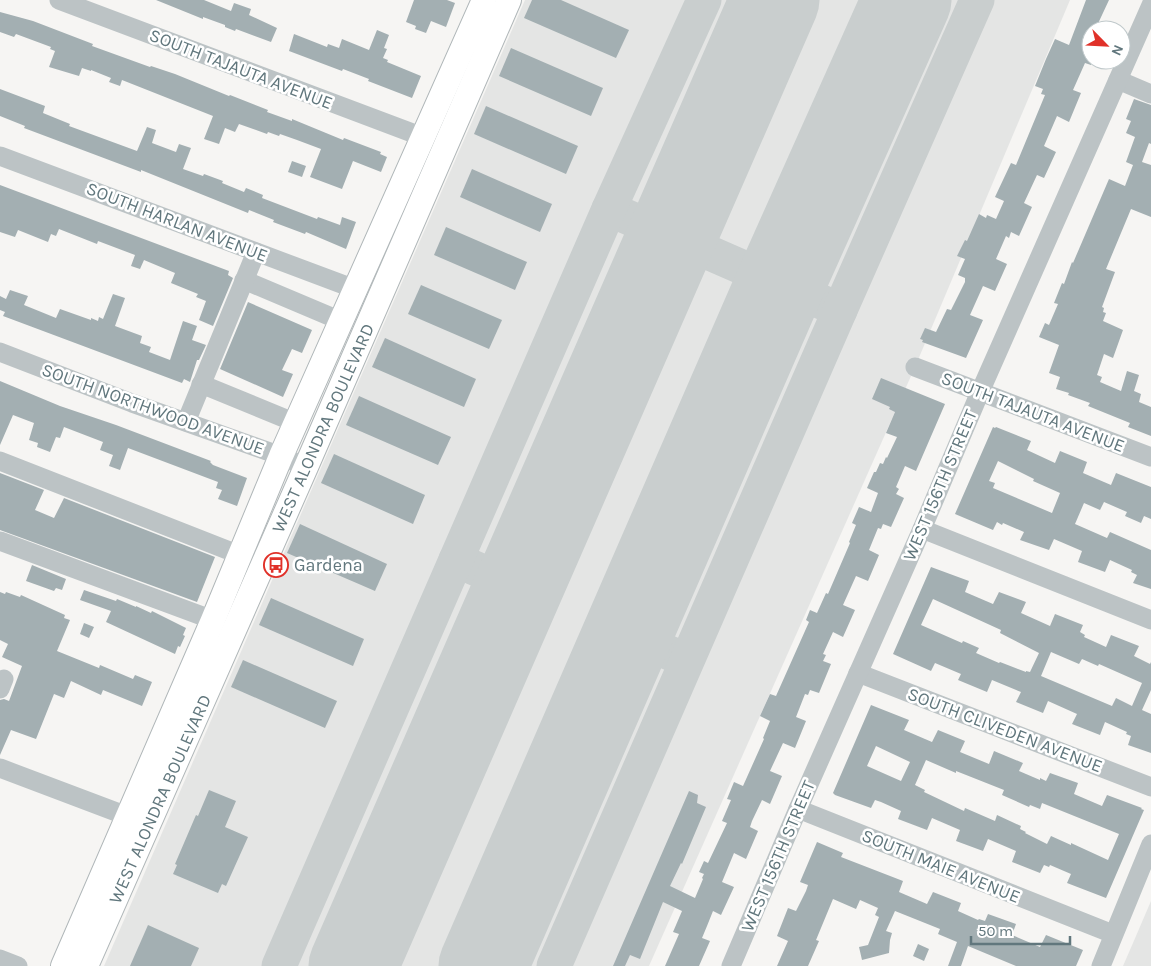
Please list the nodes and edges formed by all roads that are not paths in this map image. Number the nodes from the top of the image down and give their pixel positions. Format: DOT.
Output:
graph roads {
  1 [pos="59,0"];
  2 [pos="484,0"];
  3 [pos="509,0"];
  4 [pos="1151,5"];
  5 [pos="1118,80"];
  6 [pos="1145,91"];
  7 [pos="423,138"];
  8 [pos="0,156"];
  9 [pos="256,252"];
  10 [pos="244,280"];
  11 [pos="355,289"];
  12 [pos="341,321"];
  13 [pos="0,352"];
  14 [pos="915,367"];
  15 [pos="201,384"];
  16 [pos="980,392"];
  17 [pos="186,422"];
  18 [pos="296,423"];
  19 [pos="282,456"];
  20 [pos="1151,457"];
  21 [pos="0,461"];
  22 [pos="306,467"];
  23 [pos="922,529"];
  24 [pos="0,541"];
  25 [pos="240,555"];
  26 [pos="213,620"];
  27 [pos="1151,620"];
  28 [pos="858,673"];
  29 [pos="0,768"];
  30 [pos="1151,787"];
  31 [pos="798,809"];
  32 [pos="127,816"];
  33 [pos="146,830"];
  34 [pos="1151,844"];
  35 [pos="1113,934"];
  36 [pos="0,959"];
  37 [pos="18,966"];
  38 [pos="63,966"];
  39 [pos="86,966"];
  40 [pos="731,966"];
  41 [pos="1100,966"];
  1 -- 7 [label="street, SOUTH TAJAUTA AVENUE"];
  2 -- 7 [label="main road, WEST ALONDRA BOULEVARD"];
  3 -- 22 [label="main road, WEST ALONDRA BOULEVARD"];
  4 -- 5 [label="street, WEST 156TH STREET"];
  5 -- 6 [label="street"];
  5 -- 16 [label="street, WEST 156TH STREET"];
  7 -- 11 [label="main road, WEST ALONDRA BOULEVARD"];
  8 -- 9 [label="street, SOUTH HARLAN AVENUE"];
  9 -- 10 [label="street"];
  9 -- 11 [label="street, SOUTH HARLAN AVENUE"];
  10 -- 12 [label="street"];
  10 -- 15 [label="street"];
  11 -- 12 [label="main road, WEST ALONDRA BOULEVARD"];
  12 -- 18 [label="main road, WEST ALONDRA BOULEVARD"];
  13 -- 17 [label="street, SOUTH NORTHWOOD AVENUE"];
  14 -- 16 [label="street, SOUTH TAJAUTA AVENUE"];
  15 -- 17 [label="street"];
  15 -- 18 [label="street"];
  16 -- 20 [label="street, SOUTH TAJAUTA AVENUE"];
  16 -- 23 [label="street, WEST 156TH STREET"];
  17 -- 19 [label="street, SOUTH NORTHWOOD AVENUE"];
  18 -- 19 [label="main road, WEST ALONDRA BOULEVARD"];
  19 -- 22 [label="street, SOUTH NORTHWOOD AVENUE"];
  19 -- 25 [label="main road, WEST ALONDRA BOULEVARD"];
  21 -- 25 [label="street"];
  22 -- 33 [label="main road, WEST ALONDRA BOULEVARD"];
  23 -- 27 [label="street"];
  23 -- 28 [label="street, WEST 156TH STREET"];
  24 -- 26 [label="street"];
  25 -- 26 [label="main road, WEST ALONDRA BOULEVARD"];
  26 -- 32 [label="main road, WEST ALONDRA BOULEVARD"];
  28 -- 30 [label="street, SOUTH CLIVEDEN AVENUE"];
  28 -- 31 [label="street, WEST 156TH STREET"];
  29 -- 32 [label="street"];
  31 -- 35 [label="street, SOUTH MAIE AVENUE"];
  31 -- 40 [label="street, WEST 156TH STREET"];
  32 -- 33 [label="street"];
  32 -- 38 [label="main road, WEST ALONDRA BOULEVARD"];
  33 -- 39 [label="main road, WEST ALONDRA BOULEVARD"];
  34 -- 35 [label="street"];
  35 -- 41 [label="street"];
  36 -- 37 [label="street"];
}
